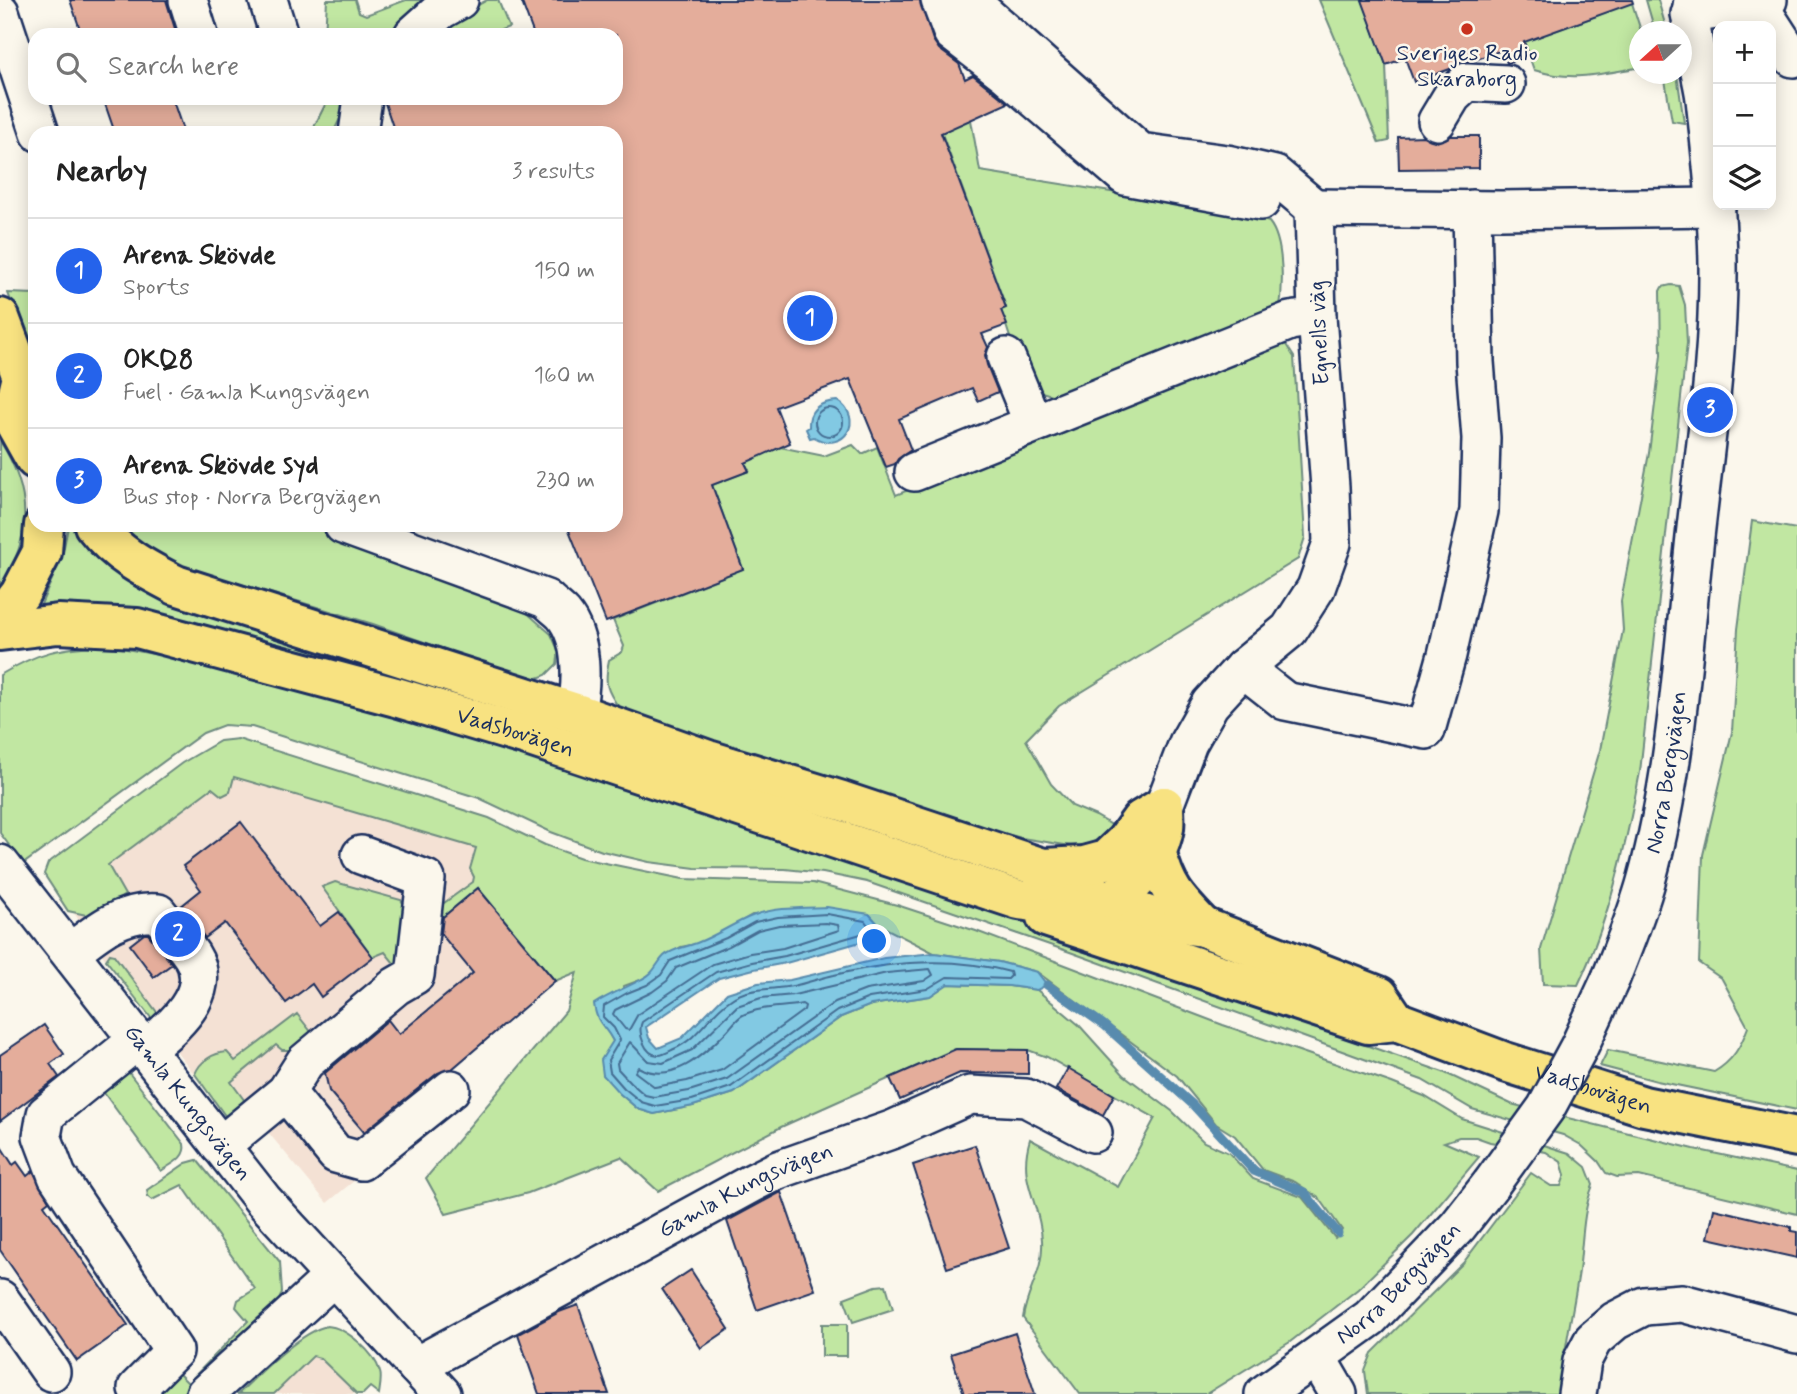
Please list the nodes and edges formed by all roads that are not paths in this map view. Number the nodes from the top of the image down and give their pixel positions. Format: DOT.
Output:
graph roads {
  1 [pos="188,0"];
  2 [pos="268,0"];
  3 [pos="459,0"];
  4 [pos="940,0"];
  5 [pos="969,0"];
  6 [pos="1763,2"];
  7 [pos="1686,5"];
  8 [pos="197,28"];
  9 [pos="277,28"];
  10 [pos="420,28"];
  11 [pos="4,34"];
  12 [pos="1793,58"];
  13 [pos="1506,84"];
  14 [pos="28,100"];
  15 [pos="30,105"];
  16 [pos="362,105"];
  17 [pos="1437,121"];
  18 [pos="37,126"];
  19 [pos="359,126"];
  20 [pos="1713,180"];
  21 [pos="1261,201"];
  22 [pos="1713,207"];
  23 [pos="1314,208"];
  24 [pos="1472,209"];
  25 [pos="1716,210"];
  26 [pos="1317,317"];
  27 [pos="0,318"];
  28 [pos="1006,357"];
  29 [pos="6,413"];
  30 [pos="1033,423"];
  31 [pos="28,447"];
  32 [pos="914,472"];
  33 [pos="43,532"];
  34 [pos="101,532"];
  35 [pos="362,532"];
  36 [pos="0,620"];
  37 [pos="0,631"];
  38 [pos="1243,668"];
  39 [pos="576,713"];
  40 [pos="1164,806"];
  41 [pos="1156,851"];
  42 [pos="360,855"];
  43 [pos="0,864"];
  44 [pos="1043,868"];
  45 [pos="1019,900"];
  46 [pos="1111,902"];
  47 [pos="1203,927"];
  48 [pos="71,952"];
  49 [pos="1396,1021"];
  50 [pos="142,1044"];
  51 [pos="451,1089"];
  52 [pos="286,1092"];
  53 [pos="1093,1133"];
  54 [pos="1797,1137"];
  55 [pos="220,1146"];
  56 [pos="332,1277"];
  57 [pos="0,1299"];
  58 [pos="1797,1334"];
  59 [pos="1317,1358"];
  60 [pos="416,1366"];
  61 [pos="51,1372"];
  62 [pos="129,1392"];
  63 [pos="205,1394"];
  64 [pos="442,1394"];
  65 [pos="1264,1394"];
  66 [pos="1338,1394"];
  67 [pos="1577,1394"];
  1 -- 8 [label="street"];
  2 -- 9 [label="street"];
  3 -- 10 [label="street"];
  4 -- 21 [label="street"];
  5 -- 23 [label="street"];
  6 -- 7 [label="street"];
  6 -- 12 [label="street"];
  7 -- 20 [label="street, Norra Bergvägen"];
  11 -- 14 [label="street"];
  13 -- 17 [label="street"];
  15 -- 18 [label="street"];
  16 -- 19 [label="street"];
  22 -- 24 [label="street"];
  23 -- 24 [label="street"];
  23 -- 26 [label="street, Egnells väg"];
  24 -- 38 [label="street"];
  25 -- 59 [label="street, Norra Bergvägen, bridge"];
  26 -- 30 [label="street"];
  26 -- 38 [label="street, Egnells väg"];
  27 -- 29 [label="main road"];
  28 -- 30 [label="street"];
  29 -- 31 [label="main road"];
  30 -- 32 [label="street"];
  33 -- 36 [label="main road"];
  34 -- 39 [label="main road, Vadsbovägen"];
  35 -- 39 [label="street"];
  37 -- 45 [label="main road, Vadsbovägen"];
  38 -- 40 [label="street, Egnells väg"];
  39 -- 44 [label="main road, Vadsbovägen"];
  40 -- 41 [label="main road"];
  40 -- 44 [label="main road, Vadsbovägen"];
  41 -- 46 [label="main road"];
  41 -- 47 [label="main road, Vadsbovägen"];
  42 -- 52 [label="street"];
  43 -- 48 [label="street, Gamla Kungsvägen"];
  44 -- 46 [label="main road, Vadsbovägen"];
  45 -- 46 [label="main road, Vadsbovägen"];
  45 -- 49 [label="main road, Vadsbovägen"];
  46 -- 47 [label="main road, Vadsbovägen"];
  47 -- 49 [label="main road, Vadsbovägen"];
  48 -- 50 [label="street, Gamla Kungsvägen"];
  48 -- 50 [label="street"];
  49 -- 54 [label="main road, Vadsbovägen"];
  50 -- 55 [label="street, Gamla Kungsvägen"];
  50 -- 62 [label="street"];
  51 -- 52 [label="street"];
  52 -- 55 [label="street"];
  53 -- 60 [label="street, Gamla Kungsvägen"];
  55 -- 56 [label="street, Gamla Kungsvägen"];
  56 -- 60 [label="street, Gamla Kungsvägen"];
  56 -- 63 [label="street"];
  57 -- 61 [label="street"];
  58 -- 67 [label="street"];
  59 -- 65 [label="street, Norra Bergvägen"];
  59 -- 66 [label="street"];
  60 -- 64 [label="street, Gamla Kungsvägen"];
}
